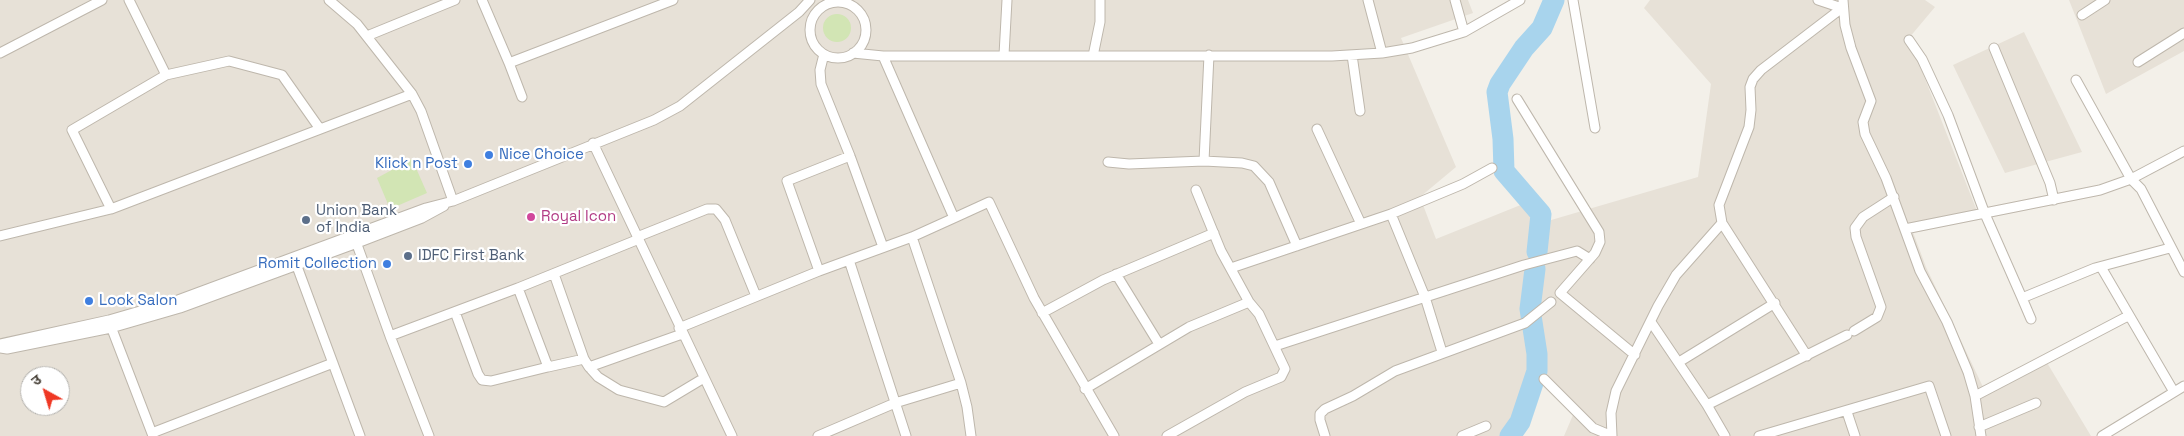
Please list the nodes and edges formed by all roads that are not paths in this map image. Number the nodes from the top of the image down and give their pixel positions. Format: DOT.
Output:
graph roads {
  1 [pos="102,0"];
  2 [pos="128,0"];
  3 [pos="329,0"];
  4 [pos="455,0"];
  5 [pos="482,0"];
  6 [pos="672,0"];
  7 [pos="810,0"];
  8 [pos="1007,0"];
  9 [pos="1100,0"];
  10 [pos="1368,0"];
  11 [pos="1455,0"];
  12 [pos="1520,0"];
  13 [pos="1573,0"];
  14 [pos="1818,0"];
  15 [pos="2105,0"];
  16 [pos="92,2"];
  17 [pos="1843,4"];
  18 [pos="800,12"];
  19 [pos="2082,15"];
  20 [pos="813,18"];
  21 [pos="1464,32"];
  22 [pos="2184,33"];
  23 [pos="367,36"];
  24 [pos="1909,40"];
  25 [pos="1994,48"];
  26 [pos="0,53"];
  27 [pos="853,53"];
  28 [pos="1382,53"];
  29 [pos="824,54"];
  30 [pos="1004,55"];
  31 [pos="1209,55"];
  32 [pos="1352,55"];
  33 [pos="883,56"];
  34 [pos="1093,56"];
  35 [pos="2138,62"];
  36 [pos="509,63"];
  37 [pos="166,75"];
  38 [pos="2076,80"];
  39 [pos="412,94"];
  40 [pos="522,97"];
  41 [pos="1517,99"];
  42 [pos="1360,111"];
  43 [pos="1595,128"];
  44 [pos="320,129"];
  45 [pos="1317,129"];
  46 [pos="592,143"];
  47 [pos="2184,151"];
  48 [pos="850,156"];
  49 [pos="1204,161"];
  50 [pos="1108,162"];
  51 [pos="1492,168"];
  52 [pos="2131,179"];
  53 [pos="1196,190"];
  54 [pos="1894,197"];
  55 [pos="453,200"];
  56 [pos="2054,200"];
  57 [pos="111,209"];
  58 [pos="1391,214"];
  59 [pos="1985,214"];
  60 [pos="954,218"];
  61 [pos="1722,223"];
  62 [pos="1361,224"];
  63 [pos="1905,229"];
  64 [pos="1214,233"];
  65 [pos="0,236"];
  66 [pos="912,236"];
  67 [pos="638,238"];
  68 [pos="355,239"];
  69 [pos="1297,246"];
  70 [pos="883,247"];
  71 [pos="2170,248"];
  72 [pos="1590,259"];
  73 [pos="849,260"];
  74 [pos="295,262"];
  75 [pos="2101,267"];
  76 [pos="1231,268"];
  77 [pos="819,271"];
  78 [pos="2184,272"];
  79 [pos="554,274"];
  80 [pos="1116,274"];
  81 [pos="518,288"];
  82 [pos="756,296"];
  83 [pos="1425,297"];
  84 [pos="2022,298"];
  85 [pos="1249,302"];
  86 [pos="1551,302"];
  87 [pos="1775,303"];
  88 [pos="456,312"];
  89 [pos="1042,313"];
  90 [pos="2128,316"];
  91 [pos="2031,320"];
  92 [pos="1651,322"];
  93 [pos="110,324"];
  94 [pos="681,331"];
  95 [pos="390,336"];
  96 [pos="0,344"];
  97 [pos="1159,344"];
  98 [pos="1275,346"];
  99 [pos="0,348"];
  100 [pos="1442,352"];
  101 [pos="1635,355"];
  102 [pos="1807,356"];
  103 [pos="1679,362"];
  104 [pos="333,363"];
  105 [pos="586,363"];
  106 [pos="548,367"];
  107 [pos="704,378"];
  108 [pos="1544,379"];
  109 [pos="961,383"];
  110 [pos="2184,386"];
  111 [pos="1085,389"];
  112 [pos="2174,392"];
  113 [pos="1975,396"];
  114 [pos="895,403"];
  115 [pos="2036,404"];
  116 [pos="1707,405"];
  117 [pos="1847,412"];
  118 [pos="1486,426"];
  119 [pos="1979,433"];
  120 [pos="152,434"];
  121 [pos="360,436"];
  122 [pos="429,436"];
  123 [pos="732,436"];
  124 [pos="818,436"];
  125 [pos="906,436"];
  126 [pos="971,436"];
  127 [pos="1114,436"];
  128 [pos="1167,436"];
  129 [pos="1325,436"];
  130 [pos="1462,436"];
  131 [pos="1612,436"];
  132 [pos="1725,436"];
  133 [pos="1758,436"];
  134 [pos="1855,436"];
  135 [pos="1946,436"];
  136 [pos="2102,436"];
  1 -- 16 [label="street"];
  2 -- 37 [label="street"];
  3 -- 23 [label="street"];
  4 -- 23 [label="street"];
  5 -- 36 [label="street"];
  6 -- 36 [label="street"];
  7 -- 18 [label="street"];
  8 -- 30 [label="street"];
  9 -- 34 [label="street"];
  10 -- 28 [label="street"];
  11 -- 21 [label="street"];
  12 -- 21 [label="street"];
  13 -- 43 [label="street"];
  14 -- 17 [label="street"];
  15 -- 19 [label="street"];
  16 -- 26 [label="street"];
  17 -- 54 [label="street"];
  17 -- 61 [label="street"];
  18 -- 20 [label="street"];
  18 -- 46 [label="street"];
  20 -- 27 [label="street"];
  20 -- 29 [label="street"];
  21 -- 28 [label="street"];
  22 -- 35 [label="street"];
  23 -- 39 [label="street"];
  24 -- 59 [label="street"];
  25 -- 56 [label="street"];
  27 -- 29 [label="street"];
  27 -- 33 [label="street"];
  28 -- 32 [label="street"];
  29 -- 48 [label="street"];
  30 -- 33 [label="street"];
  30 -- 34 [label="street"];
  31 -- 32 [label="street"];
  31 -- 34 [label="street"];
  31 -- 49 [label="street"];
  32 -- 42 [label="street"];
  33 -- 60 [label="street"];
  36 -- 40 [label="street"];
  37 -- 44 [label="street"];
  37 -- 57 [label="street"];
  38 -- 52 [label="street"];
  39 -- 44 [label="street"];
  39 -- 55 [label="street"];
  41 -- 72 [label="street"];
  44 -- 57 [label="street"];
  45 -- 62 [label="street"];
  46 -- 55 [label="street"];
  46 -- 67 [label="street"];
  47 -- 52 [label="street"];
  48 -- 70 [label="street"];
  48 -- 77 [label="street"];
  49 -- 50 [label="street"];
  49 -- 69 [label="street"];
  51 -- 58 [label="street"];
  52 -- 56 [label="street"];
  52 -- 71 [label="street"];
  53 -- 64 [label="street"];
  54 -- 63 [label="street"];
  54 -- 102 [label="street"];
  55 -- 68 [label="street"];
  56 -- 59 [label="street"];
  57 -- 65 [label="street"];
  58 -- 62 [label="street"];
  58 -- 83 [label="street"];
  59 -- 63 [label="street"];
  59 -- 84 [label="street"];
  60 -- 66 [label="street"];
  60 -- 89 [label="street"];
  61 -- 87 [label="street"];
  61 -- 92 [label="street"];
  62 -- 69 [label="street"];
  63 -- 113 [label="street"];
  64 -- 76 [label="street"];
  64 -- 80 [label="street"];
  66 -- 70 [label="street"];
  66 -- 109 [label="street"];
  67 -- 79 [label="street"];
  67 -- 82 [label="street"];
  67 -- 94 [label="street"];
  68 -- 74 [label="street"];
  68 -- 95 [label="street"];
  69 -- 76 [label="street"];
  70 -- 73 [label="street"];
  71 -- 75 [label="street"];
  71 -- 78 [label="street"];
  72 -- 83 [label="street"];
  72 -- 101 [label="street"];
  73 -- 77 [label="street"];
  73 -- 114 [label="street"];
  74 -- 93 [label="street"];
  74 -- 104 [label="street"];
  75 -- 84 [label="street"];
  75 -- 90 [label="street"];
  76 -- 85 [label="street"];
  77 -- 82 [label="street"];
  79 -- 81 [label="street"];
  79 -- 105 [label="street"];
  80 -- 89 [label="street"];
  80 -- 97 [label="street"];
  81 -- 88 [label="street"];
  81 -- 106 [label="street"];
  82 -- 94 [label="street"];
  83 -- 98 [label="street"];
  83 -- 100 [label="street"];
  84 -- 91 [label="street"];
  85 -- 97 [label="street"];
  85 -- 98 [label="street"];
  86 -- 100 [label="street"];
  87 -- 102 [label="street"];
  87 -- 103 [label="street"];
  88 -- 95 [label="street"];
  88 -- 106 [label="street"];
  89 -- 111 [label="street"];
  90 -- 112 [label="street"];
  90 -- 113 [label="street"];
  92 -- 101 [label="street"];
  92 -- 103 [label="street"];
  93 -- 96 [label="street"];
  93 -- 99 [label="street"];
  93 -- 120 [label="street"];
  94 -- 105 [label="street"];
  94 -- 107 [label="street"];
  95 -- 122 [label="street"];
  97 -- 111 [label="street"];
  98 -- 128 [label="street"];
  100 -- 129 [label="street"];
  101 -- 131 [label="street"];
  102 -- 116 [label="street"];
  103 -- 116 [label="street"];
  104 -- 120 [label="street"];
  104 -- 121 [label="street"];
  105 -- 106 [label="street"];
  105 -- 107 [label="street"];
  107 -- 123 [label="street"];
  108 -- 131 [label="street"];
  109 -- 114 [label="street"];
  109 -- 126 [label="street"];
  110 -- 112 [label="street"];
  111 -- 127 [label="street"];
  112 -- 136 [label="street"];
  113 -- 119 [label="street"];
  114 -- 124 [label="street"];
  114 -- 125 [label="street"];
  115 -- 119 [label="street"];
  116 -- 132 [label="street"];
  117 -- 133 [label="street"];
  117 -- 134 [label="street"];
  117 -- 135 [label="street"];
  118 -- 130 [label="street"];
}
